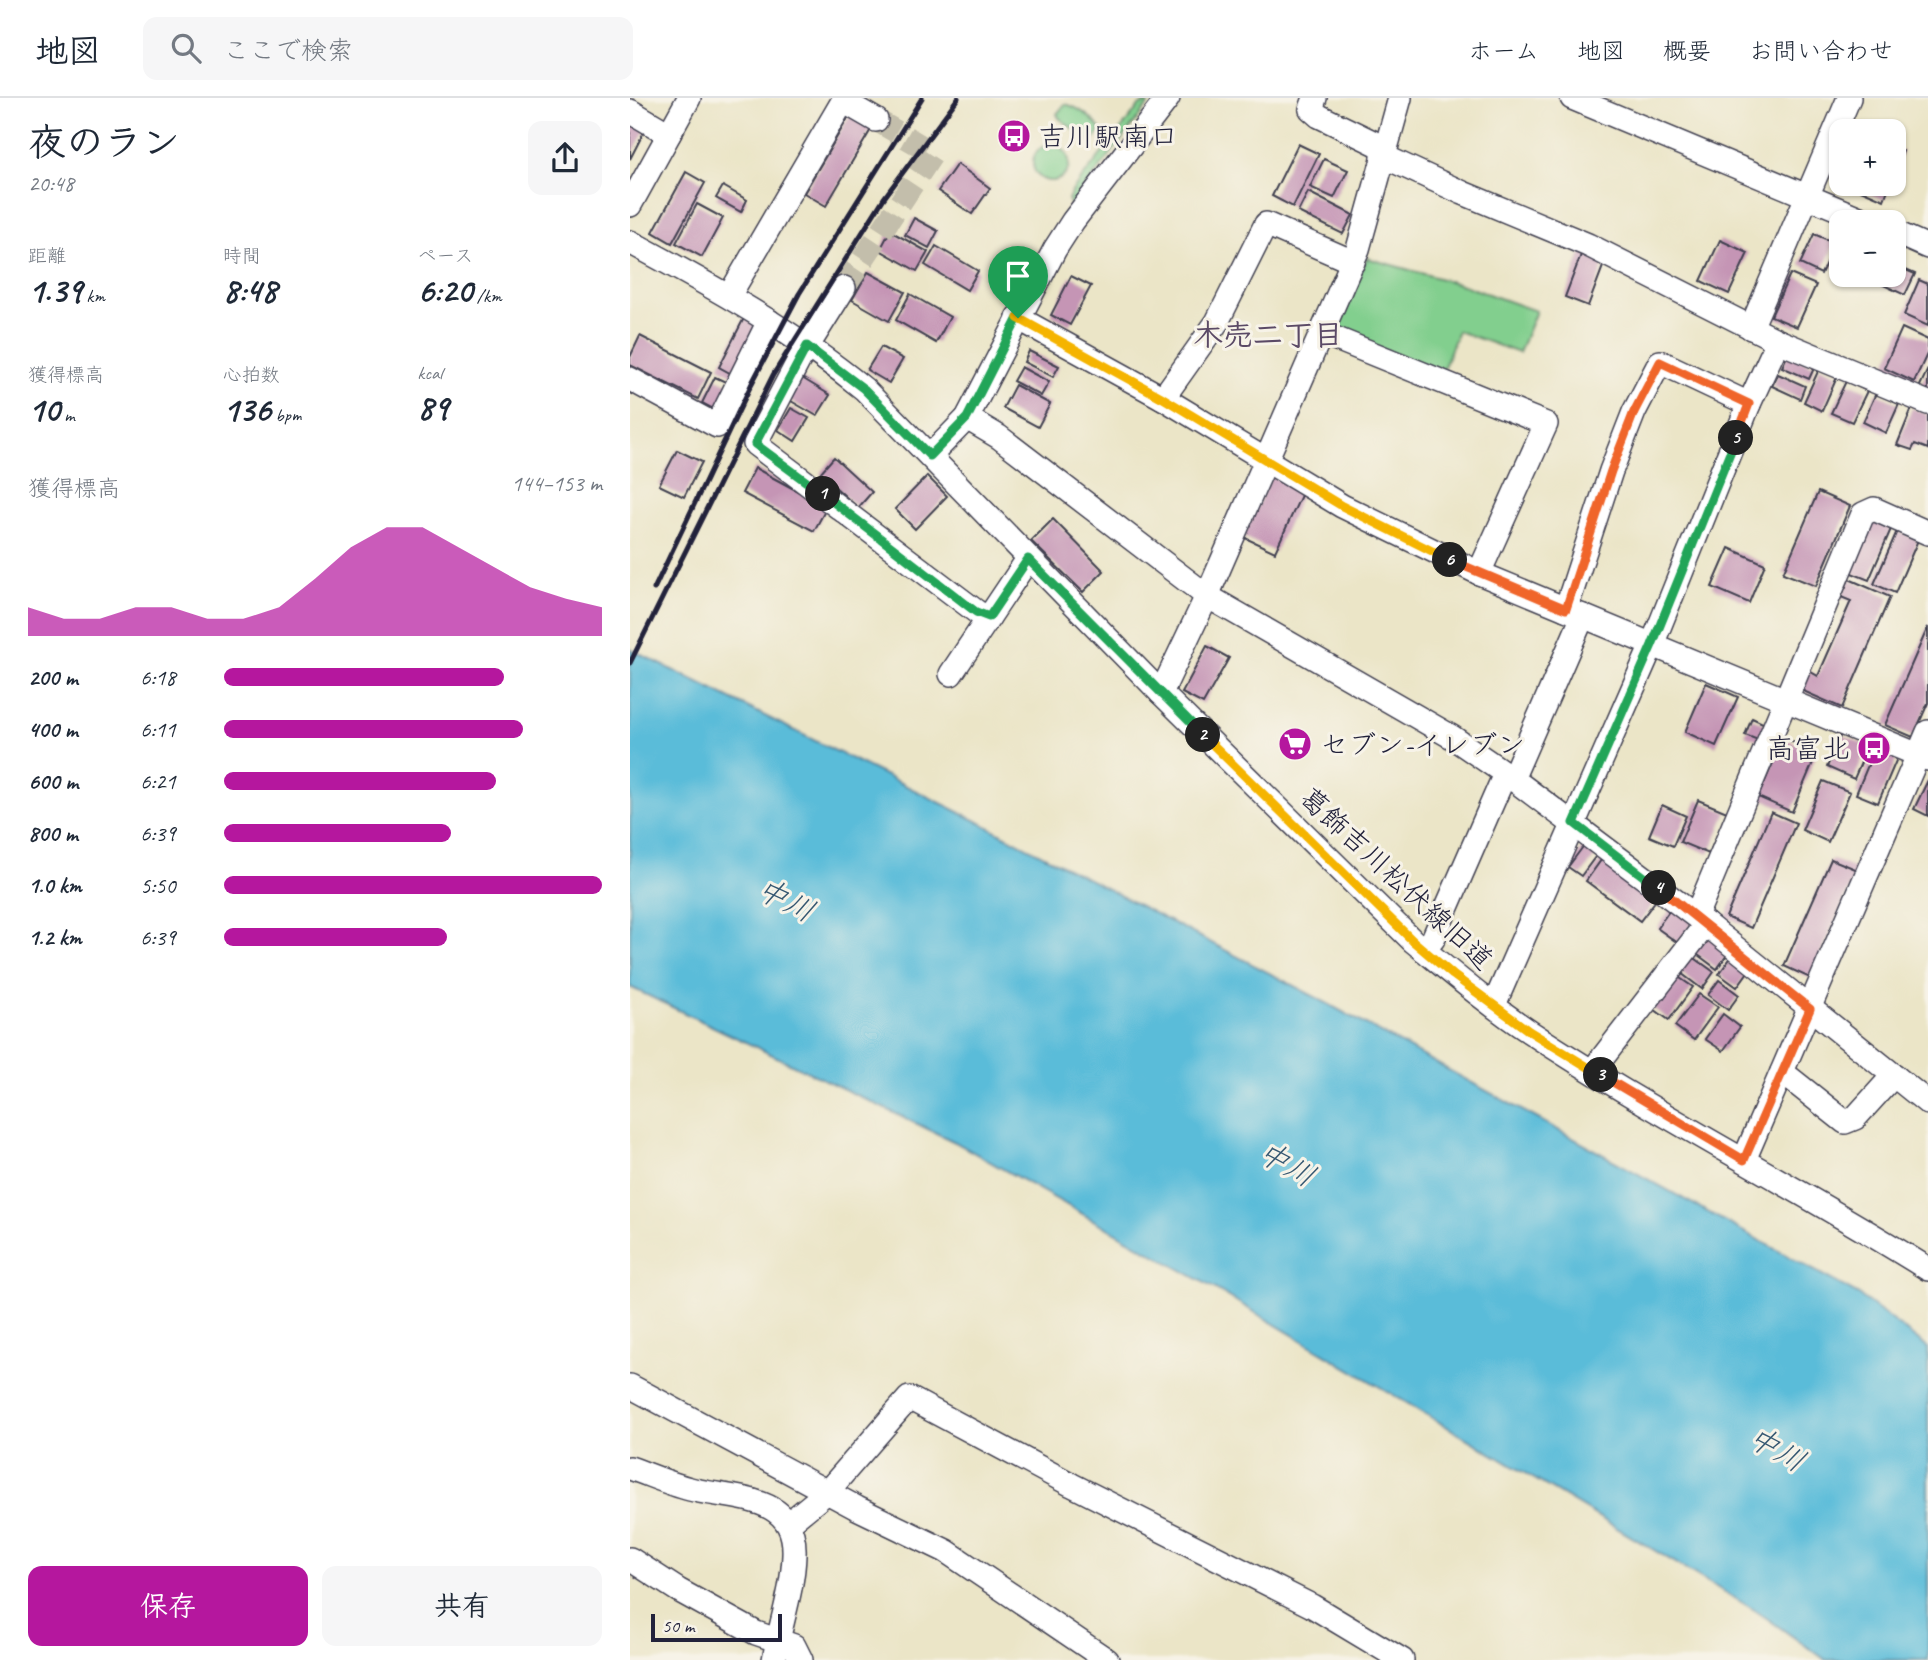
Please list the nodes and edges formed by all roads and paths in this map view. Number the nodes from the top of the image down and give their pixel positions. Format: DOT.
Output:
graph roads {
  1 [pos="689,98"];
  2 [pos="1168,98"];
  3 [pos="1315,98"];
  4 [pos="1400,98"];
  5 [pos="1573,98"];
  6 [pos="1849,98"];
  7 [pos="630,111"];
  8 [pos="877,120"];
  9 [pos="669,134"];
  10 [pos="1384,152"];
  11 [pos="1808,196"];
  12 [pos="630,205"];
  13 [pos="1841,210"];
  14 [pos="1906,238"];
  15 [pos="630,242"];
  16 [pos="1928,247"];
  17 [pos="1353,262"];
  18 [pos="844,288"];
  19 [pos="729,296"];
  20 [pos="1018,318"];
  21 [pos="769,321"];
  22 [pos="1751,328"];
  23 [pos="1322,333"];
  24 [pos="1778,341"];
  25 [pos="807,346"];
  26 [pos="630,379"];
  27 [pos="1163,398"];
  28 [pos="1928,403"];
  29 [pos="1749,404"];
  30 [pos="967,418"];
  31 [pos="930,456"];
  32 [pos="1267,460"];
  33 [pos="1928,533"];
  34 [pos="1028,559"];
  35 [pos="1479,573"];
  36 [pos="1207,596"];
  37 [pos="1574,612"];
  38 [pos="989,617"];
  39 [pos="1652,645"];
  40 [pos="951,674"];
  41 [pos="1161,693"];
  42 [pos="1785,700"];
  43 [pos="1928,732"];
  44 [pos="1923,757"];
  45 [pos="1509,776"];
  46 [pos="1574,823"];
  47 [pos="1701,920"];
  48 [pos="1424,950"];
  49 [pos="1494,1005"];
  50 [pos="1810,1009"];
  51 [pos="1593,1070"];
  52 [pos="1782,1072"];
  53 [pos="1894,1075"];
  54 [pos="1925,1094"];
  55 [pos="1744,1160"];
  56 [pos="1928,1269"];
  57 [pos="633,1394"];
  58 [pos="630,1468"];
  59 [pos="827,1492"];
  60 [pos="789,1523"];
  61 [pos="630,1559"];
  62 [pos="776,1650"];
  63 [pos="801,1660"];
  64 [pos="1107,1660"];
  65 [pos="1402,1660"];
  1 -- 9 [label="street"];
  2 -- 20 [label="street"];
  3 -- 10 [label="street"];
  4 -- 10 [label="street"];
  5 -- 11 [label="street"];
  6 -- 11 [label="street"];
  7 -- 9 [label="street"];
  8 -- 19 [label="street"];
  9 -- 12 [label="street"];
  10 -- 17 [label="street"];
  10 -- 22 [label="street"];
  11 -- 13 [label="street"];
  11 -- 22 [label="street"];
  14 -- 16 [label="street"];
  15 -- 19 [label="street, 葛飾吉川松伏線旧道"];
  17 -- 23 [label="street"];
  17 -- 27 [label="street"];
  18 -- 25 [label="street"];
  19 -- 21 [label="street, 葛飾吉川松伏線旧道"];
  20 -- 27 [label="street"];
  20 -- 30 [label="street"];
  21 -- 25 [label="street, 葛飾吉川松伏線旧道"];
  21 -- 26 [label="street"];
  22 -- 24 [label="street"];
  23 -- 32 [label="street"];
  23 -- 35 [label="street"];
  24 -- 28 [label="street"];
  24 -- 29 [label="street"];
  25 -- 31 [label="street, 葛飾吉川松伏線旧道"];
  25 -- 38 [label="street"];
  27 -- 32 [label="street"];
  29 -- 37 [label="street"];
  29 -- 39 [label="street"];
  30 -- 31 [label="street"];
  30 -- 36 [label="street"];
  31 -- 34 [label="street, 葛飾吉川松伏線旧道"];
  32 -- 35 [label="street"];
  32 -- 36 [label="street"];
  33 -- 42 [label="street"];
  34 -- 38 [label="street"];
  34 -- 41 [label="street, 葛飾吉川松伏線旧道"];
  35 -- 37 [label="street"];
  36 -- 41 [label="street"];
  36 -- 45 [label="street"];
  37 -- 39 [label="street"];
  37 -- 45 [label="street"];
  38 -- 40 [label="street"];
  39 -- 42 [label="street"];
  39 -- 46 [label="street"];
  41 -- 48 [label="street, 葛飾吉川松伏線旧道"];
  42 -- 44 [label="street"];
  42 -- 47 [label="street"];
  43 -- 44 [label="street"];
  44 -- 50 [label="street"];
  45 -- 46 [label="street"];
  45 -- 48 [label="street"];
  46 -- 47 [label="street"];
  46 -- 49 [label="street"];
  47 -- 50 [label="street"];
  47 -- 51 [label="street"];
  48 -- 49 [label="street, 葛飾吉川松伏線旧道"];
  49 -- 51 [label="street, 葛飾吉川松伏線旧道"];
  50 -- 52 [label="street"];
  50 -- 53 [label="street"];
  51 -- 55 [label="street, 葛飾吉川松伏線旧道"];
  52 -- 53 [label="street"];
  52 -- 55 [label="street"];
  53 -- 54 [label="street"];
  55 -- 56 [label="street, 葛飾吉川松伏線旧道"];
  57 -- 59 [label="street"];
  58 -- 60 [label="street"];
  59 -- 60 [label="street"];
  59 -- 64 [label="street"];
  59 -- 65 [label="street"];
  60 -- 62 [label="street"];
  61 -- 62 [label="street"];
  62 -- 63 [label="street"];
}
